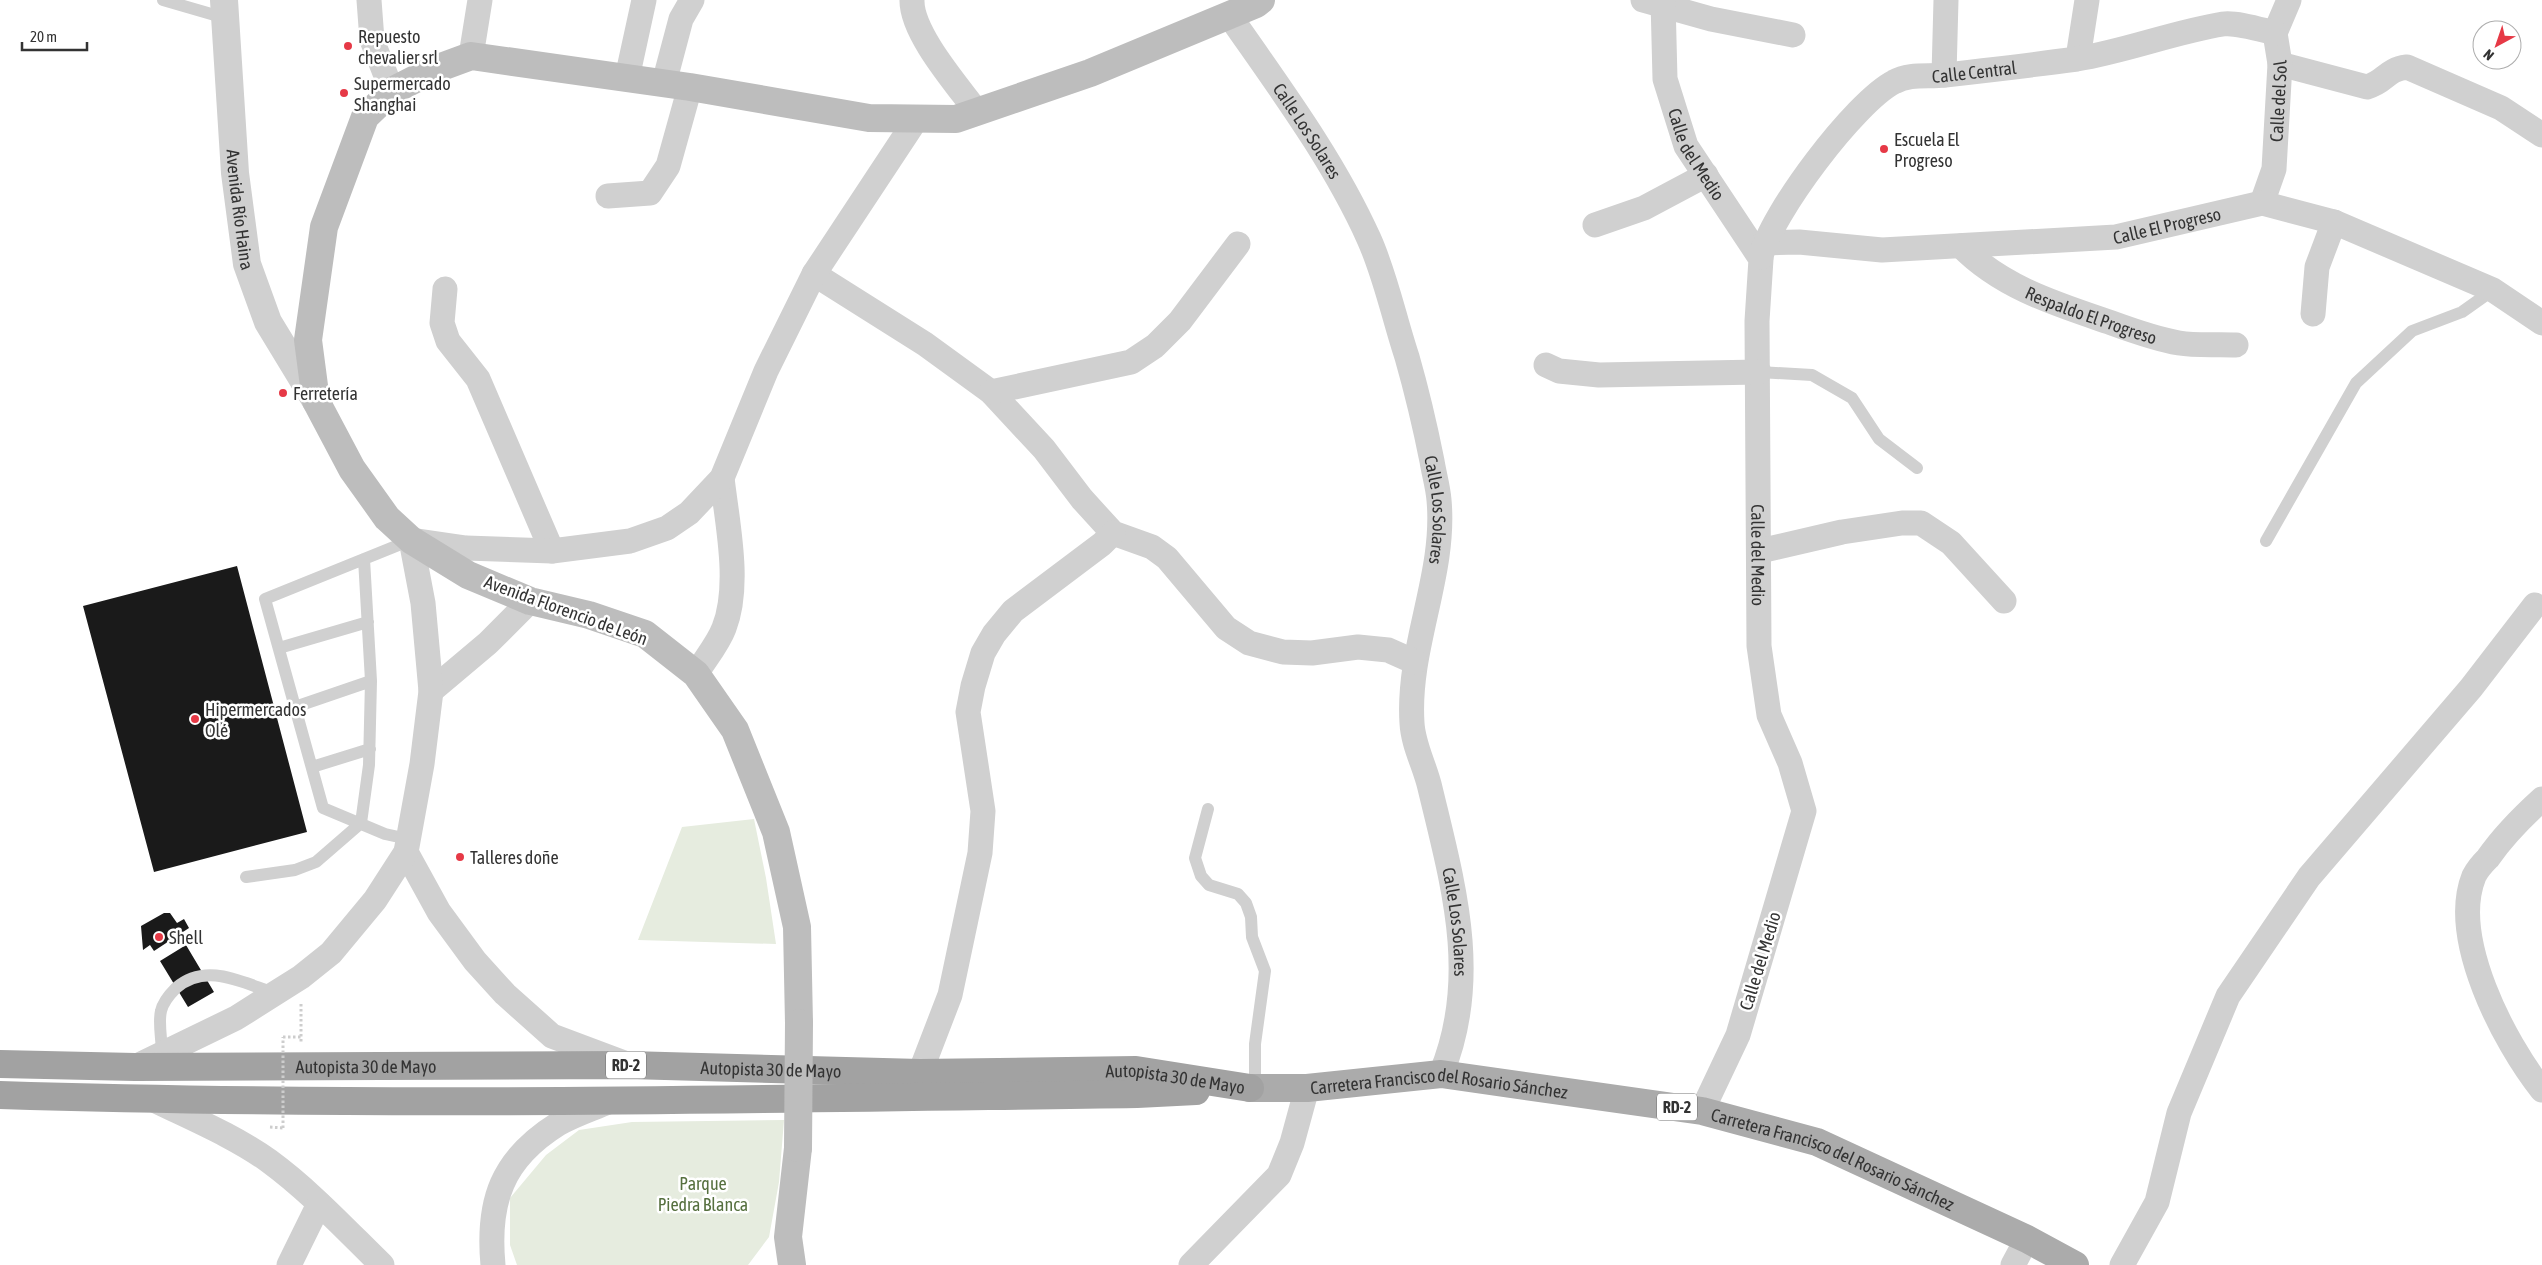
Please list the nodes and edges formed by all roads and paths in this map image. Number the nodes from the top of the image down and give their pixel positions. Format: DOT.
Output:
graph roads {
  1 [pos="164,0"];
  2 [pos="369,0"];
  3 [pos="480,0"];
  4 [pos="644,0"];
  5 [pos="692,0"];
  6 [pos="912,0"];
  7 [pos="1261,0"];
  8 [pos="1946,0"];
  9 [pos="2087,0"];
  10 [pos="2289,0"];
  11 [pos="1656,2"];
  12 [pos="225,9"];
  13 [pos="1229,15"];
  14 [pos="2275,33"];
  15 [pos="1793,35"];
  16 [pos="471,56"];
  17 [pos="2078,58"];
  18 [pos="2280,64"];
  19 [pos="1944,75"];
  20 [pos="627,78"];
  21 [pos="677,85"];
  22 [pos="392,91"];
  23 [pos="977,112"];
  24 [pos="917,118"];
  25 [pos="2542,136"];
  26 [pos="1706,175"];
  27 [pos="608,196"];
  28 [pos="2262,203"];
  29 [pos="2334,222"];
  30 [pos="1595,225"];
  31 [pos="1238,244"];
  32 [pos="1961,246"];
  33 [pos="1763,251"];
  34 [pos="814,274"];
  35 [pos="446,289"];
  36 [pos="2493,290"];
  37 [pos="2313,314"];
  38 [pos="2542,323"];
  39 [pos="2236,345"];
  40 [pos="1546,365"];
  41 [pos="1759,372"];
  42 [pos="991,392"];
  43 [pos="316,401"];
  44 [pos="1917,468"];
  45 [pos="722,478"];
  46 [pos="1113,533"];
  47 [pos="411,540"];
  48 [pos="2266,541"];
  49 [pos="552,551"];
  50 [pos="1760,551"];
  51 [pos="364,559"];
  52 [pos="530,601"];
  53 [pos="2004,602"];
  54 [pos="2535,605"];
  55 [pos="368,622"];
  56 [pos="279,648"];
  57 [pos="1415,662"];
  58 [pos="696,674"];
  59 [pos="371,680"];
  60 [pos="431,692"];
  61 [pos="295,708"];
  62 [pos="370,749"];
  63 [pos="312,767"];
  64 [pos="2542,800"];
  65 [pos="1208,809"];
  66 [pos="361,823"];
  67 [pos="407,846"];
  68 [pos="246,877"];
  69 [pos="301,977"];
  70 [pos="274,993"];
  71 [pos="302,1037"];
  72 [pos="162,1054"];
  73 [pos="0,1064"];
  74 [pos="629,1065"];
  75 [pos="300,1066"];
  76 [pos="135,1067"];
  77 [pos="920,1073"];
  78 [pos="1441,1074"];
  79 [pos="1252,1088"];
  80 [pos="1307,1088"];
  81 [pos="2542,1090"];
  82 [pos="0,1095"];
  83 [pos="154,1100"];
  84 [pos="608,1102"];
  85 [pos="1702,1111"];
  86 [pos="270,1127"];
  87 [pos="319,1204"];
  88 [pos="788,1237"];
  89 [pos="2027,1239"];
  90 [pos="289,1265"];
  91 [pos="382,1265"];
  92 [pos="493,1265"];
  93 [pos="777,1265"];
  94 [pos="792,1265"];
  95 [pos="1191,1265"];
  96 [pos="2013,1265"];
  97 [pos="2075,1265"];
  98 [pos="2122,1265"];
  1 -- 12 [label="lane"];
  2 -- 22 [label="street"];
  3 -- 16 [label="street"];
  4 -- 20 [label="street"];
  5 -- 21 [label="street"];
  6 -- 23 [label="street"];
  7 -- 13 [label="main road"];
  8 -- 19 [label="street"];
  9 -- 17 [label="street"];
  10 -- 14 [label="street"];
  11 -- 15 [label="street"];
  11 -- 26 [label="street, Calle del Medio"];
  12 -- 43 [label="street, Avenida Río Haina"];
  13 -- 23 [label="main road"];
  13 -- 57 [label="street, Calle Los Solares"];
  14 -- 17 [label="street, Calle Central"];
  14 -- 18 [label="street, Calle del Sol"];
  16 -- 20 [label="main road"];
  16 -- 22 [label="main road"];
  17 -- 19 [label="street, Calle Central"];
  18 -- 25 [label="street"];
  18 -- 28 [label="street, Calle del Sol"];
  19 -- 33 [label="street, Calle Central"];
  20 -- 21 [label="main road"];
  21 -- 24 [label="main road"];
  21 -- 27 [label="street"];
  22 -- 43 [label="main road"];
  23 -- 24 [label="main road"];
  24 -- 34 [label="street"];
  26 -- 30 [label="street"];
  26 -- 33 [label="street, Calle del Medio"];
  28 -- 29 [label="street, Calle El Progreso"];
  28 -- 32 [label="street, Calle El Progreso"];
  29 -- 36 [label="street, Calle El Progreso"];
  29 -- 37 [label="street"];
  31 -- 42 [label="street"];
  32 -- 33 [label="street, Calle El Progreso"];
  32 -- 39 [label="street, Respaldo El Progreso"];
  33 -- 41 [label="street, Calle del Medio"];
  34 -- 42 [label="street"];
  34 -- 45 [label="street"];
  35 -- 49 [label="street"];
  36 -- 38 [label="street, Calle El Progreso"];
  36 -- 48 [label="lane"];
  40 -- 41 [label="street"];
  41 -- 44 [label="lane"];
  41 -- 50 [label="street, Calle del Medio"];
  42 -- 46 [label="street"];
  43 -- 47 [label="main road, Avenida Florencio de León"];
  45 -- 49 [label="street"];
  45 -- 58 [label="street"];
  46 -- 57 [label="street"];
  46 -- 77 [label="street"];
  47 -- 49 [label="street"];
  47 -- 51 [label="lane"];
  47 -- 52 [label="main road, Avenida Florencio de León"];
  47 -- 60 [label="street"];
  50 -- 53 [label="street"];
  50 -- 85 [label="street, Calle del Medio"];
  51 -- 55 [label="lane"];
  51 -- 56 [label="lane"];
  52 -- 58 [label="main road, Avenida Florencio de León"];
  52 -- 60 [label="street"];
  54 -- 98 [label="street"];
  55 -- 56 [label="lane"];
  55 -- 59 [label="lane"];
  56 -- 61 [label="lane"];
  57 -- 78 [label="street, Calle Los Solares"];
  58 -- 88 [label="main road, Avenida Florencio de León, bridge"];
  59 -- 61 [label="lane"];
  59 -- 62 [label="lane"];
  60 -- 67 [label="street"];
  61 -- 63 [label="lane"];
  62 -- 63 [label="lane"];
  62 -- 66 [label="lane"];
  63 -- 66 [label="lane"];
  64 -- 81 [label="street"];
  65 -- 79 [label="lane"];
  66 -- 67 [label="lane"];
  66 -- 68 [label="lane"];
  67 -- 69 [label="street"];
  67 -- 74 [label="street"];
  69 -- 70 [label="street"];
  69 -- 71 [label="path"];
  70 -- 72 [label="street"];
  70 -- 72 [label="lane"];
  71 -- 75 [label="path"];
  71 -- 86 [label="path, bridge"];
  72 -- 76 [label="street"];
  73 -- 76 [label="highway, Autopista 30 de Mayo / RD-2"];
  74 -- 75 [label="highway, Autopista 30 de Mayo / RD-2"];
  74 -- 77 [label="highway, Autopista 30 de Mayo / RD-2"];
  75 -- 76 [label="highway, Autopista 30 de Mayo / RD-2"];
  77 -- 79 [label="highway, Autopista 30 de Mayo / RD-2"];
  78 -- 80 [label="main road, Carretera Francisco del Rosario Sánchez / RD-2"];
  78 -- 85 [label="main road, Carretera Francisco del Rosario Sánchez / RD-2"];
  79 -- 80 [label="main road, Carretera Francisco del Rosario Sánchez / RD-2"];
  79 -- 84 [label="highway, Autopista 30 de Mayo / RD-2"];
  80 -- 95 [label="street"];
  82 -- 83 [label="highway, Autopista 30 de Mayo / RD-2"];
  83 -- 84 [label="highway, Autopista 30 de Mayo / RD-2"];
  83 -- 87 [label="street"];
  84 -- 92 [label="street"];
  85 -- 89 [label="main road, Carretera Francisco del Rosario Sánchez / RD-2"];
  87 -- 90 [label="street"];
  87 -- 91 [label="street"];
  88 -- 93 [label="street"];
  88 -- 94 [label="main road, Avenida Florencio de León"];
  89 -- 96 [label="street"];
  89 -- 97 [label="main road, Carretera Francisco del Rosario Sánchez / RD-2"];
}
